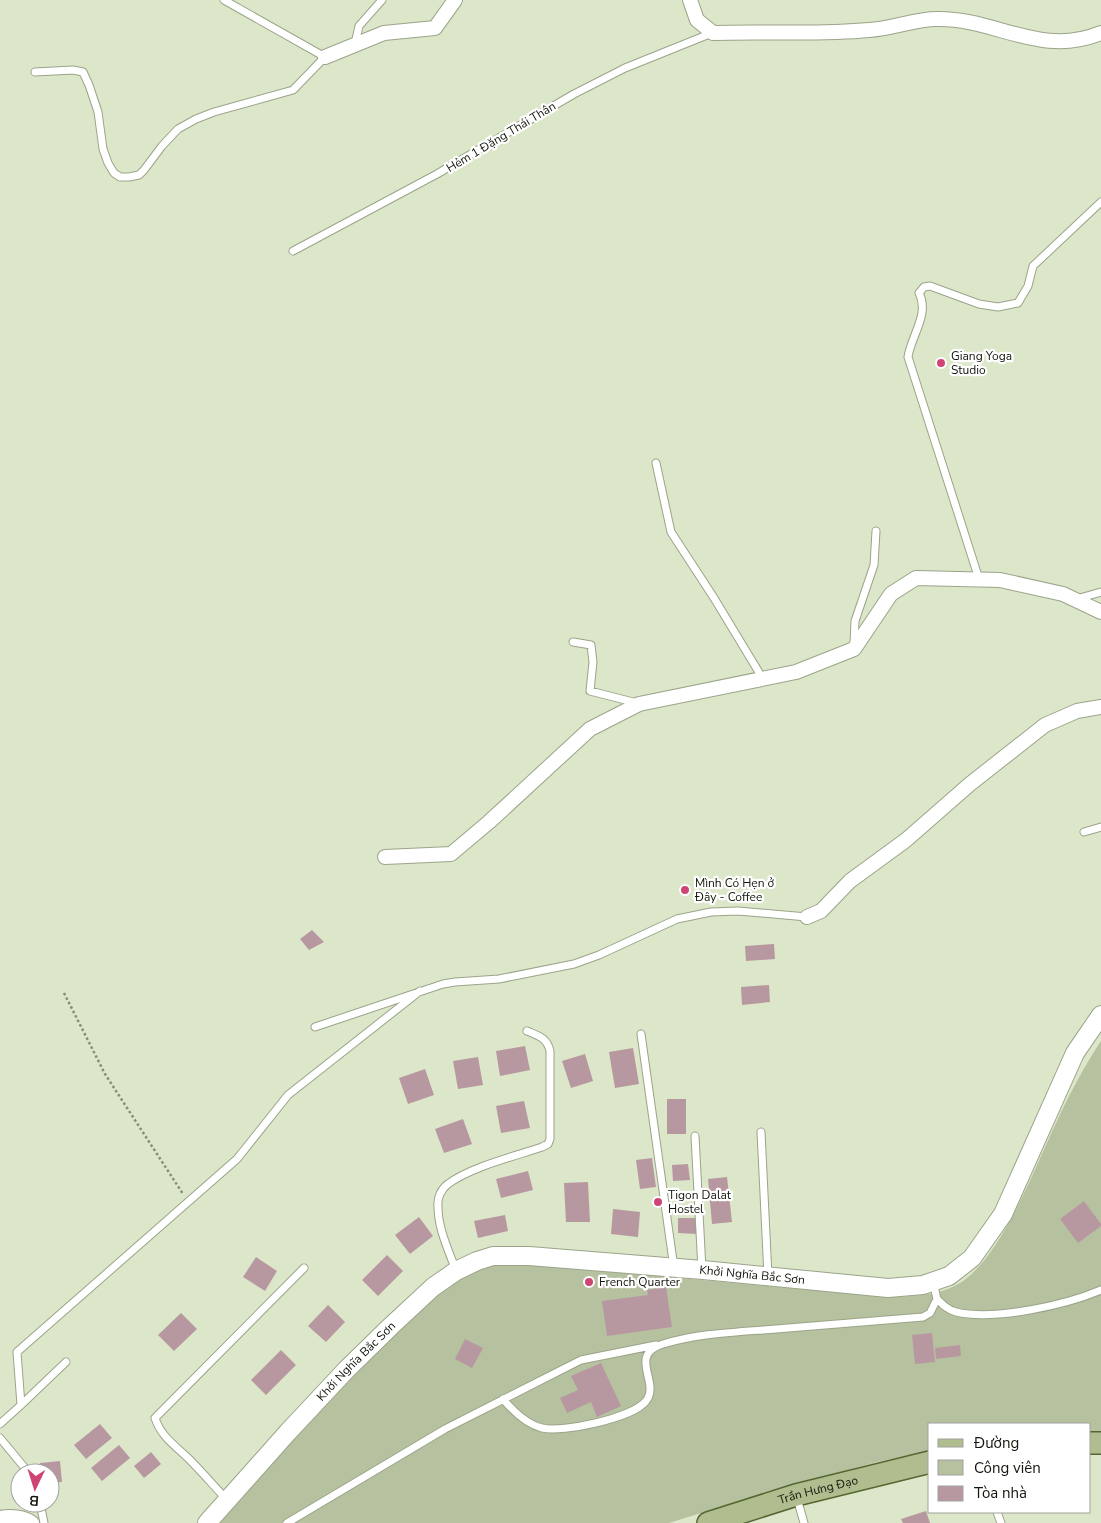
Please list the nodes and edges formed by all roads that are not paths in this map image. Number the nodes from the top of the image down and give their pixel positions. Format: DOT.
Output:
graph roads {
  1 [pos="224,0"];
  2 [pos="382,0"];
  3 [pos="455,0"];
  4 [pos="690,0"];
  5 [pos="713,33"];
  6 [pos="1101,33"];
  7 [pos="355,44"];
  8 [pos="325,57"];
  9 [pos="35,72"];
  10 [pos="1101,202"];
  11 [pos="293,251"];
  12 [pos="656,463"];
  13 [pos="876,531"];
  14 [pos="979,579"];
  15 [pos="1101,592"];
  16 [pos="1076,599"];
  17 [pos="1101,612"];
  18 [pos="573,642"];
  19 [pos="854,649"];
  20 [pos="763,678"];
  21 [pos="639,704"];
  22 [pos="1101,707"];
  23 [pos="1101,827"];
  24 [pos="1084,832"];
  25 [pos="384,856"];
  26 [pos="807,917"];
  27 [pos="420,991"];
  28 [pos="1101,1015"];
  29 [pos="315,1027"];
  30 [pos="527,1032"];
  31 [pos="641,1034"];
  32 [pos="761,1132"];
  33 [pos="695,1136"];
  34 [pos="304,1268"];
  35 [pos="674,1268"];
  36 [pos="702,1270"];
  37 [pos="456,1271"];
  38 [pos="768,1276"];
  39 [pos="933,1282"];
  40 [pos="1101,1290"];
  41 [pos="938,1299"];
  42 [pos="662,1344"];
  43 [pos="66,1362"];
  44 [pos="503,1399"];
  45 [pos="21,1405"];
  46 [pos="0,1424"];
  47 [pos="0,1438"];
  48 [pos="928,1462"];
  49 [pos="21,1463"];
  50 [pos="796,1495"];
  51 [pos="227,1500"];
  52 [pos="0,1518"];
  53 [pos="32,1523"];
  54 [pos="207,1523"];
  55 [pos="287,1523"];
  56 [pos="708,1523"];
  57 [pos="804,1523"];
  1 -- 8 [label="lane"];
  2 -- 7 [label="lane"];
  3 -- 7 [label="street"];
  4 -- 5 [label="street"];
  5 -- 6 [label="street"];
  5 -- 11 [label="lane, Hẻm 1 Đặng Thái Thân"];
  7 -- 8 [label="street"];
  8 -- 9 [label="lane"];
  10 -- 14 [label="lane"];
  12 -- 20 [label="lane"];
  13 -- 19 [label="lane"];
  14 -- 16 [label="street"];
  14 -- 19 [label="street"];
  15 -- 16 [label="lane"];
  16 -- 17 [label="street"];
  18 -- 21 [label="lane"];
  19 -- 20 [label="street"];
  20 -- 21 [label="street"];
  21 -- 25 [label="street"];
  22 -- 26 [label="street"];
  23 -- 24 [label="lane"];
  26 -- 27 [label="lane"];
  27 -- 29 [label="lane"];
  27 -- 45 [label="lane"];
  28 -- 39 [label="street, Khởi Nghĩa Bắc Sơn"];
  30 -- 37 [label="lane"];
  31 -- 35 [label="lane"];
  32 -- 38 [label="lane"];
  33 -- 36 [label="lane"];
  34 -- 51 [label="lane"];
  35 -- 36 [label="street, Khởi Nghĩa Bắc Sơn"];
  35 -- 37 [label="street, Khởi Nghĩa Bắc Sơn"];
  36 -- 38 [label="street, Khởi Nghĩa Bắc Sơn"];
  37 -- 51 [label="street, Khởi Nghĩa Bắc Sơn"];
  38 -- 39 [label="street, Khởi Nghĩa Bắc Sơn"];
  39 -- 41 [label="lane"];
  40 -- 41 [label="lane"];
  41 -- 42 [label="lane"];
  42 -- 44 [label="lane"];
  42 -- 44 [label="lane"];
  43 -- 45 [label="lane"];
  44 -- 55 [label="lane"];
  45 -- 46 [label="lane"];
  47 -- 49 [label="lane"];
  48 -- 50 [label="main road, Trần Hưng Đạo"];
  50 -- 56 [label="main road, Trần Hưng Đạo"];
  50 -- 57 [label="lane"];
  51 -- 54 [label="street, Khởi Nghĩa Bắc Sơn"];
  52 -- 53 [label="street"];
}
